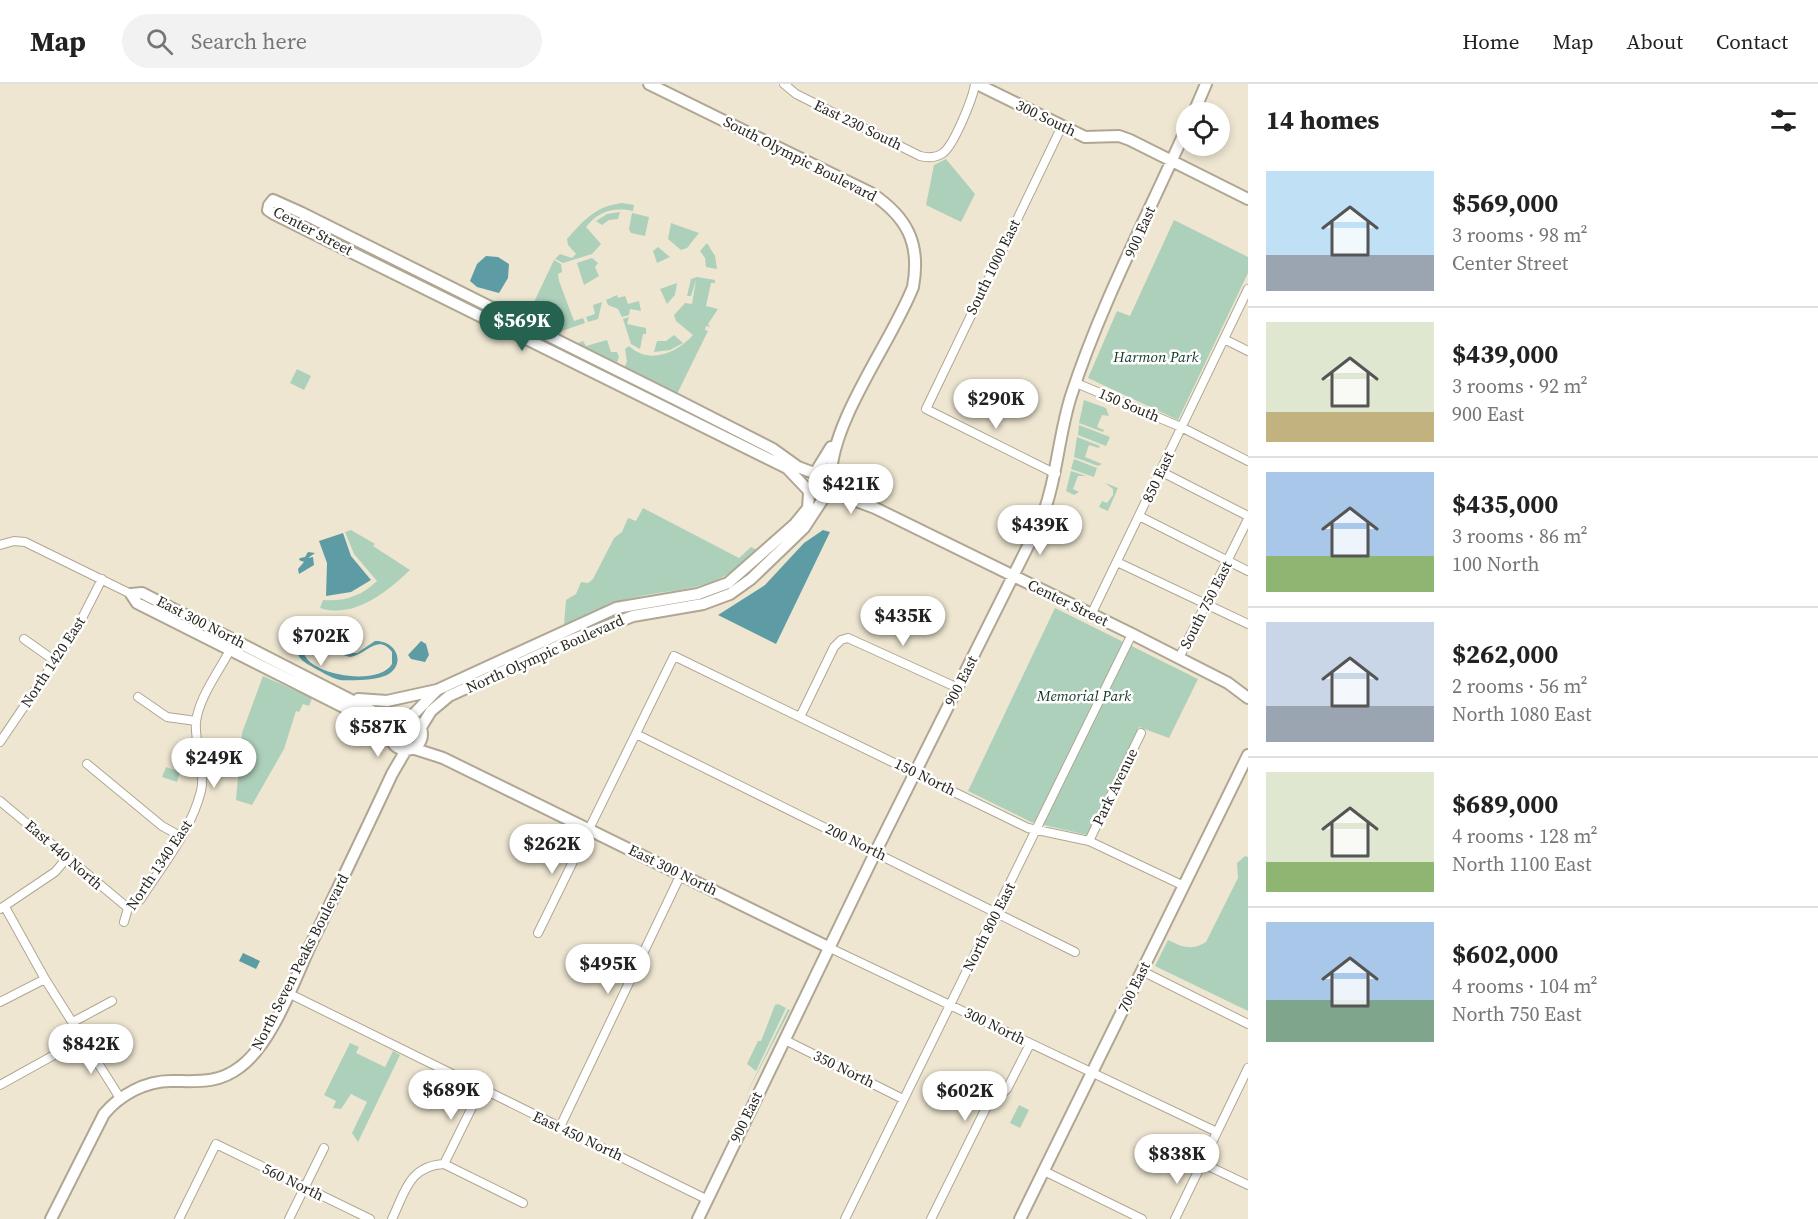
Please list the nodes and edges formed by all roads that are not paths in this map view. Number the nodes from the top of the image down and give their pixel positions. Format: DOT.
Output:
graph roads {
  1 [pos="649,84"];
  2 [pos="784,84"];
  3 [pos="976,84"];
  4 [pos="1206,84"];
  5 [pos="1198,102"];
  6 [pos="1062,126"];
  7 [pos="1176,153"];
  8 [pos="1172,162"];
  9 [pos="1248,199"];
  10 [pos="302,213"];
  11 [pos="297,225"];
  12 [pos="319,229"];
  13 [pos="451,287"];
  14 [pos="1248,289"];
  15 [pos="445,298"];
  16 [pos="549,336"];
  17 [pos="1224,339"];
  18 [pos="543,347"];
  19 [pos="1248,351"];
  20 [pos="608,373"];
  21 [pos="1076,383"];
  22 [pos="683,403"];
  23 [pos="677,414"];
  24 [pos="1181,428"];
  25 [pos="842,429"];
  26 [pos="751,445"];
  27 [pos="1248,461"];
  28 [pos="1160,471"];
  29 [pos="815,473"];
  30 [pos="1056,474"];
  31 [pos="832,479"];
  32 [pos="808,491"];
  33 [pos="827,497"];
  34 [pos="875,508"];
  35 [pos="1139,516"];
  36 [pos="1248,518"];
  37 [pos="0,545"];
  38 [pos="1228,561"];
  39 [pos="1117,562"];
  40 [pos="1248,571"];
  41 [pos="1014,576"];
  42 [pos="102,579"];
  43 [pos="131,594"];
  44 [pos="1206,604"];
  45 [pos="1091,615"];
  46 [pos="1248,624"];
  47 [pos="1132,634"];
  48 [pos="24,639"];
  49 [pos="233,644"];
  50 [pos="1179,658"];
  51 [pos="55,661"];
  52 [pos="1228,683"];
  53 [pos="1248,687"];
  54 [pos="958,688"];
  55 [pos="437,690"];
  56 [pos="346,696"];
  57 [pos="138,697"];
  58 [pos="1248,698"];
  59 [pos="800,717"];
  60 [pos="409,719"];
  61 [pos="196,721"];
  62 [pos="397,721"];
  63 [pos="421,732"];
  64 [pos="1141,733"];
  65 [pos="636,734"];
  66 [pos="390,735"];
  67 [pos="0,742"];
  68 [pos="395,746"];
  69 [pos="409,749"];
  70 [pos="1248,755"];
  71 [pos="443,758"];
  72 [pos="87,764"];
  73 [pos="915,772"];
  74 [pos="392,774"];
  75 [pos="0,801"];
  76 [pos="589,829"];
  77 [pos="1037,830"];
  78 [pos="180,836"];
  79 [pos="1089,841"];
  80 [pos="876,851"];
  81 [pos="67,858"];
  82 [pos="681,874"];
  83 [pos="1184,886"];
  84 [pos="3,908"];
  85 [pos="128,908"];
  86 [pos="997,912"];
  87 [pos="773,920"];
  88 [pos="124,922"];
  89 [pos="538,933"];
  90 [pos="830,948"];
  91 [pos="1075,952"];
  92 [pos="1142,971"];
  93 [pos="45,979"];
  94 [pos="288,993"];
  95 [pos="112,1001"];
  96 [pos="0,1002"];
  97 [pos="950,1005"];
  98 [pos="73,1022"];
  99 [pos="1248,1024"];
  100 [pos="83,1039"];
  101 [pos="785,1040"];
  102 [pos="1030,1044"];
  103 [pos="1248,1068"];
  104 [pos="1092,1073"];
  105 [pos="0,1085"];
  106 [pos="481,1089"];
  107 [pos="120,1098"];
  108 [pos="903,1099"];
  109 [pos="560,1127"];
  110 [pos="1217,1132"];
  111 [pos="324,1148"];
  112 [pos="1202,1163"];
  113 [pos="444,1164"];
  114 [pos="1044,1171"];
  115 [pos="1248,1185"];
  116 [pos="304,1188"];
  117 [pos="706,1199"];
  118 [pos="523,1203"];
  119 [pos="51,1219"];
  120 [pos="179,1219"];
  121 [pos="289,1219"];
  122 [pos="370,1219"];
  123 [pos="392,1219"];
  124 [pos="698,1219"];
  125 [pos="845,1219"];
  126 [pos="931,1219"];
  127 [pos="1020,1219"];
  128 [pos="1142,1219"];
  129 [pos="1175,1219"];
  1 -- 25 [label="street, South Olympic Boulevard"];
  2 -- 3 [label="street, East 230 South"];
  3 -- 6 [label="street, 300 South"];
  4 -- 5 [label="street"];
  6 -- 8 [label="street, 300 South"];
  6 -- 30 [label="street, South 1000 East"];
  7 -- 8 [label="street, 900 East"];
  8 -- 9 [label="street, 300 South"];
  8 -- 21 [label="street, 900 East"];
  10 -- 11 [label="street"];
  10 -- 11 [label="street, Center Street"];
  10 -- 12 [label="street, Center Street"];
  11 -- 12 [label="street, Center Street"];
  12 -- 13 [label="street, Center Street"];
  12 -- 15 [label="street, Center Street"];
  13 -- 15 [label="street"];
  13 -- 16 [label="street, Center Street"];
  14 -- 17 [label="street, 850 East"];
  15 -- 18 [label="street, Center Street"];
  16 -- 18 [label="street"];
  16 -- 20 [label="street, Center Street"];
  17 -- 19 [label="street"];
  17 -- 24 [label="street, 850 East"];
  18 -- 20 [label="street, Center Street"];
  20 -- 22 [label="street, Center Street"];
  20 -- 23 [label="street, Center Street"];
  21 -- 24 [label="street, 150 South"];
  21 -- 30 [label="street, 900 East"];
  22 -- 23 [label="street"];
  22 -- 26 [label="street, Center Street"];
  23 -- 26 [label="street, Center Street"];
  24 -- 27 [label="street, 150 South"];
  24 -- 28 [label="street, 850 East"];
  25 -- 29 [label="street, South Olympic Boulevard"];
  25 -- 31 [label="street, South Olympic Boulevard"];
  26 -- 29 [label="street, Center Street"];
  26 -- 32 [label="street, Center Street"];
  28 -- 35 [label="street, 850 East"];
  28 -- 36 [label="street"];
  29 -- 31 [label="street"];
  29 -- 32 [label="street"];
  30 -- 41 [label="street, 900 East"];
  31 -- 33 [label="street"];
  31 -- 34 [label="street, Center Street"];
  32 -- 33 [label="street"];
  32 -- 55 [label="street, North Olympic Boulevard"];
  33 -- 34 [label="street, Center Street"];
  33 -- 63 [label="street, North Olympic Boulevard"];
  34 -- 41 [label="street, Center Street"];
  35 -- 38 [label="street"];
  35 -- 39 [label="street, 850 East"];
  36 -- 38 [label="street, South 750 East"];
  37 -- 42 [label="street, East 300 North"];
  38 -- 40 [label="street"];
  38 -- 44 [label="street, South 750 East"];
  39 -- 44 [label="street"];
  39 -- 45 [label="street, 850 East"];
  41 -- 45 [label="street, Center Street"];
  41 -- 54 [label="street, 900 East"];
  42 -- 43 [label="street, East 300 North"];
  42 -- 51 [label="street, North 1420 East"];
  43 -- 49 [label="street, East 300 North"];
  44 -- 46 [label="street"];
  44 -- 50 [label="street, South 750 East"];
  45 -- 47 [label="street, Center Street"];
  47 -- 50 [label="street, Center Street"];
  47 -- 77 [label="street, North 800 East"];
  48 -- 51 [label="street"];
  49 -- 56 [label="street, East 300 North"];
  49 -- 61 [label="street, North 1340 East"];
  49 -- 66 [label="street, East 300 North"];
  50 -- 52 [label="street, Center Street"];
  51 -- 67 [label="street, North 1420 East"];
  52 -- 53 [label="street, Center Street"];
  52 -- 58 [label="street, Center Street"];
  54 -- 59 [label="street"];
  54 -- 73 [label="street, 900 East"];
  55 -- 56 [label="street"];
  55 -- 60 [label="street, North Olympic Boulevard"];
  56 -- 62 [label="street, East 300 North"];
  57 -- 61 [label="street"];
  59 -- 65 [label="street, 150 North"];
  59 -- 73 [label="street, 150 North"];
  60 -- 62 [label="street"];
  60 -- 63 [label="street"];
  61 -- 78 [label="street, North 1340 East"];
  62 -- 66 [label="street"];
  63 -- 69 [label="street"];
  63 -- 71 [label="street, East 300 North"];
  64 -- 79 [label="street, Park Avenue"];
  65 -- 76 [label="street"];
  65 -- 80 [label="street, 200 North"];
  66 -- 68 [label="street"];
  68 -- 69 [label="street"];
  68 -- 74 [label="street, North Seven Peaks Boulevard"];
  69 -- 71 [label="street, East 300 North"];
  69 -- 74 [label="street, North Seven Peaks Boulevard"];
  70 -- 83 [label="street, 700 East"];
  71 -- 76 [label="street, East 300 North"];
  72 -- 78 [label="street"];
  73 -- 77 [label="street, 150 North"];
  73 -- 80 [label="street, 900 East"];
  74 -- 94 [label="street, North Seven Peaks Boulevard"];
  75 -- 81 [label="street, East 440 North"];
  76 -- 82 [label="street, East 300 North"];
  76 -- 89 [label="street"];
  77 -- 79 [label="street, 150 North"];
  77 -- 86 [label="street, North 800 East"];
  78 -- 85 [label="street, North 1340 East"];
  79 -- 83 [label="street, 150 North"];
  80 -- 86 [label="street, 200 North"];
  80 -- 90 [label="street, 900 East"];
  81 -- 84 [label="street"];
  81 -- 85 [label="street, East 440 North"];
  82 -- 87 [label="street, East 300 North"];
  82 -- 109 [label="street"];
  83 -- 92 [label="street, 700 East"];
  84 -- 93 [label="street"];
  85 -- 88 [label="street, North 1340 East"];
  86 -- 91 [label="street, 200 North"];
  86 -- 97 [label="street, North 800 East"];
  87 -- 90 [label="street, 300 North"];
  90 -- 97 [label="street, 300 North"];
  90 -- 101 [label="street, 900 East"];
  92 -- 99 [label="street"];
  92 -- 104 [label="street, 700 East"];
  93 -- 96 [label="street"];
  93 -- 98 [label="street"];
  94 -- 106 [label="street, East 450 North"];
  94 -- 107 [label="street, North Seven Peaks Boulevard"];
  95 -- 98 [label="street"];
  97 -- 102 [label="street, 300 North"];
  97 -- 108 [label="street, North 800 East"];
  98 -- 100 [label="street"];
  100 -- 105 [label="street"];
  100 -- 107 [label="street"];
  101 -- 108 [label="street, 350 North"];
  101 -- 117 [label="street, 900 East"];
  102 -- 104 [label="street, 300 North"];
  102 -- 126 [label="street"];
  103 -- 110 [label="street"];
  104 -- 110 [label="street, 300 North"];
  104 -- 114 [label="street, 700 East"];
  106 -- 109 [label="street, East 450 North"];
  106 -- 113 [label="street"];
  107 -- 119 [label="street, North Seven Peaks Boulevard"];
  108 -- 125 [label="street, North 800 East"];
  109 -- 117 [label="street, East 450 North"];
  110 -- 112 [label="street"];
  111 -- 116 [label="street"];
  112 -- 115 [label="street"];
  112 -- 129 [label="street"];
  113 -- 118 [label="street"];
  113 -- 123 [label="street"];
  114 -- 127 [label="street, 700 East"];
  114 -- 128 [label="street"];
  116 -- 120 [label="street, 560 North"];
  116 -- 121 [label="street"];
  116 -- 122 [label="street, 560 North"];
  117 -- 124 [label="street, 900 East"];
}
